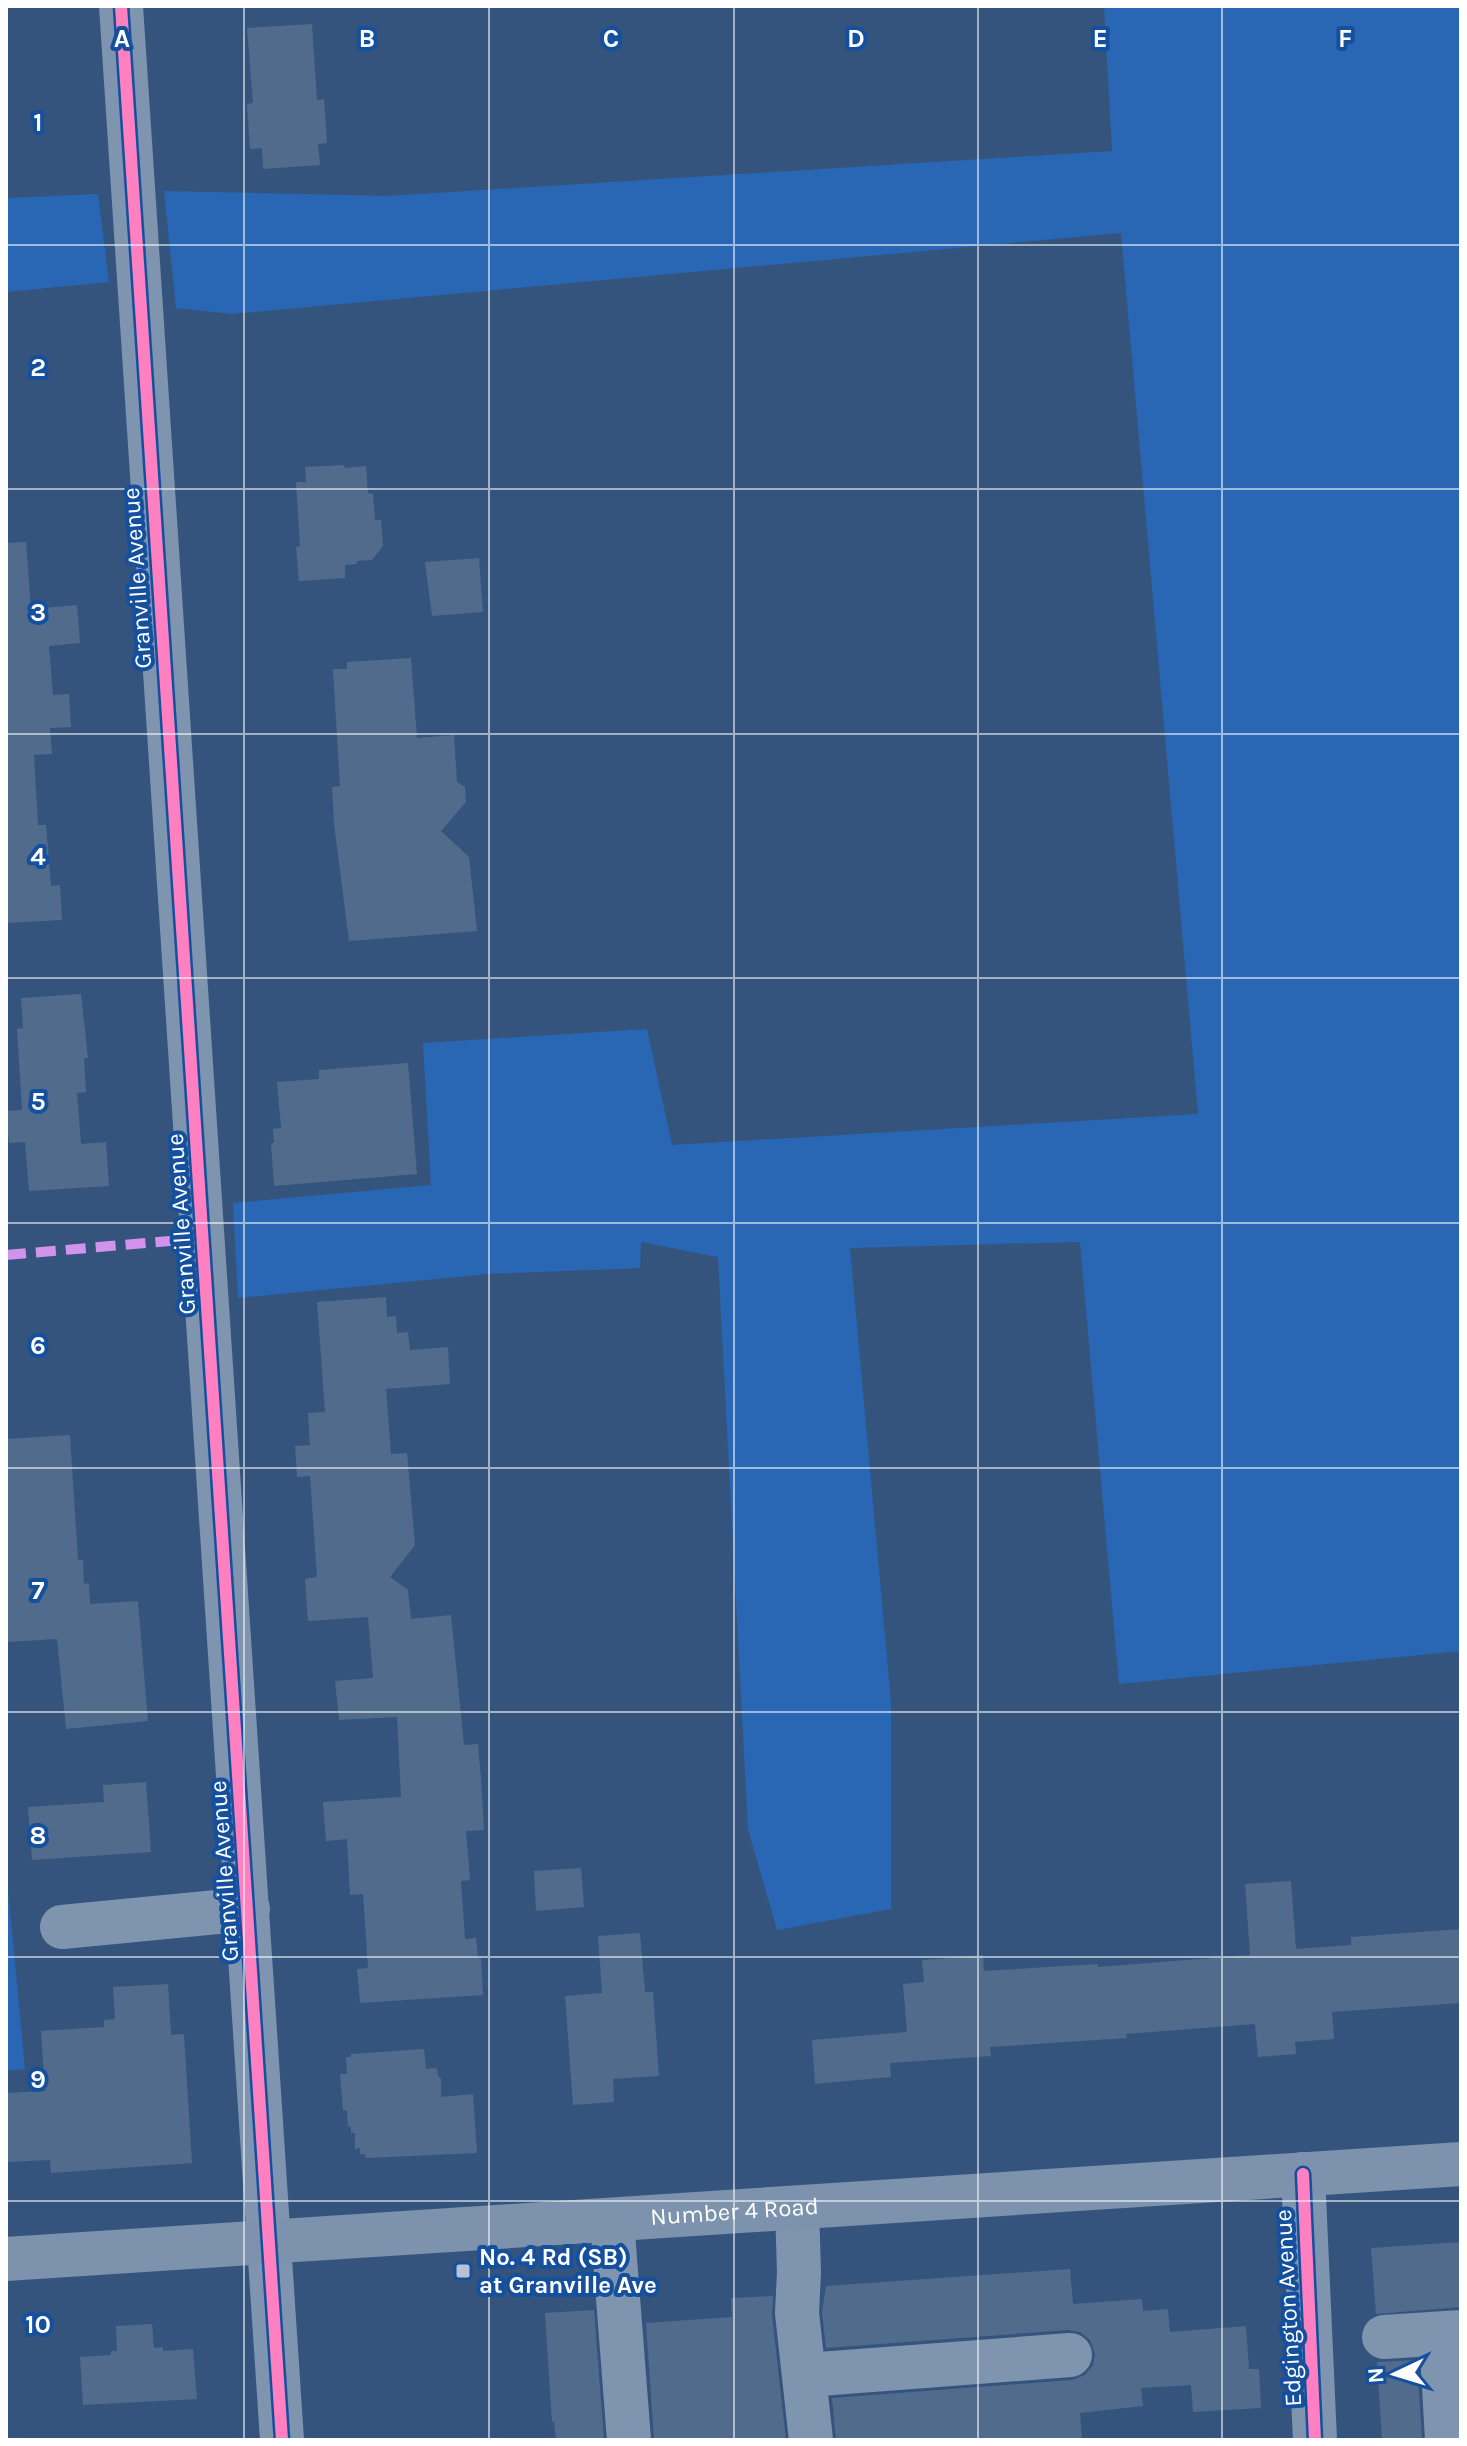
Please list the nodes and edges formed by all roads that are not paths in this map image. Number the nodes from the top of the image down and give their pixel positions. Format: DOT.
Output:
graph roads {
  1 [pos="121,6"];
  2 [pos="248,1909"];
  3 [pos="62,1927"];
  4 [pos="1461,2164"];
  5 [pos="1303,2174"];
  6 [pos="797,2208"];
  7 [pos="612,2220"];
  8 [pos="270,2242"];
  9 [pos="6,2259"];
  10 [pos="1451,2333"];
  11 [pos="1384,2337"];
  12 [pos="1070,2355"];
  13 [pos="806,2375"];
  14 [pos="282,2440"];
  15 [pos="629,2440"];
  16 [pos="811,2440"];
  17 [pos="1315,2440"];
  18 [pos="1447,2440"];
  1 -- 2 [label="street, Granville Avenue"];
  2 -- 3 [label="street"];
  2 -- 8 [label="street, Granville Avenue"];
  4 -- 5 [label="main road, Number 4 Road"];
  5 -- 6 [label="main road, Number 4 Road"];
  5 -- 17 [label="street, Edgington Avenue"];
  6 -- 7 [label="main road, Number 4 Road"];
  6 -- 13 [label="street"];
  7 -- 8 [label="main road, Number 4 Road"];
  7 -- 15 [label="street"];
  8 -- 9 [label="main road, Number 4 Road"];
  8 -- 14 [label="street, Granville Avenue"];
  10 -- 11 [label="street"];
  10 -- 18 [label="street"];
  12 -- 13 [label="street"];
  13 -- 16 [label="street"];
}
